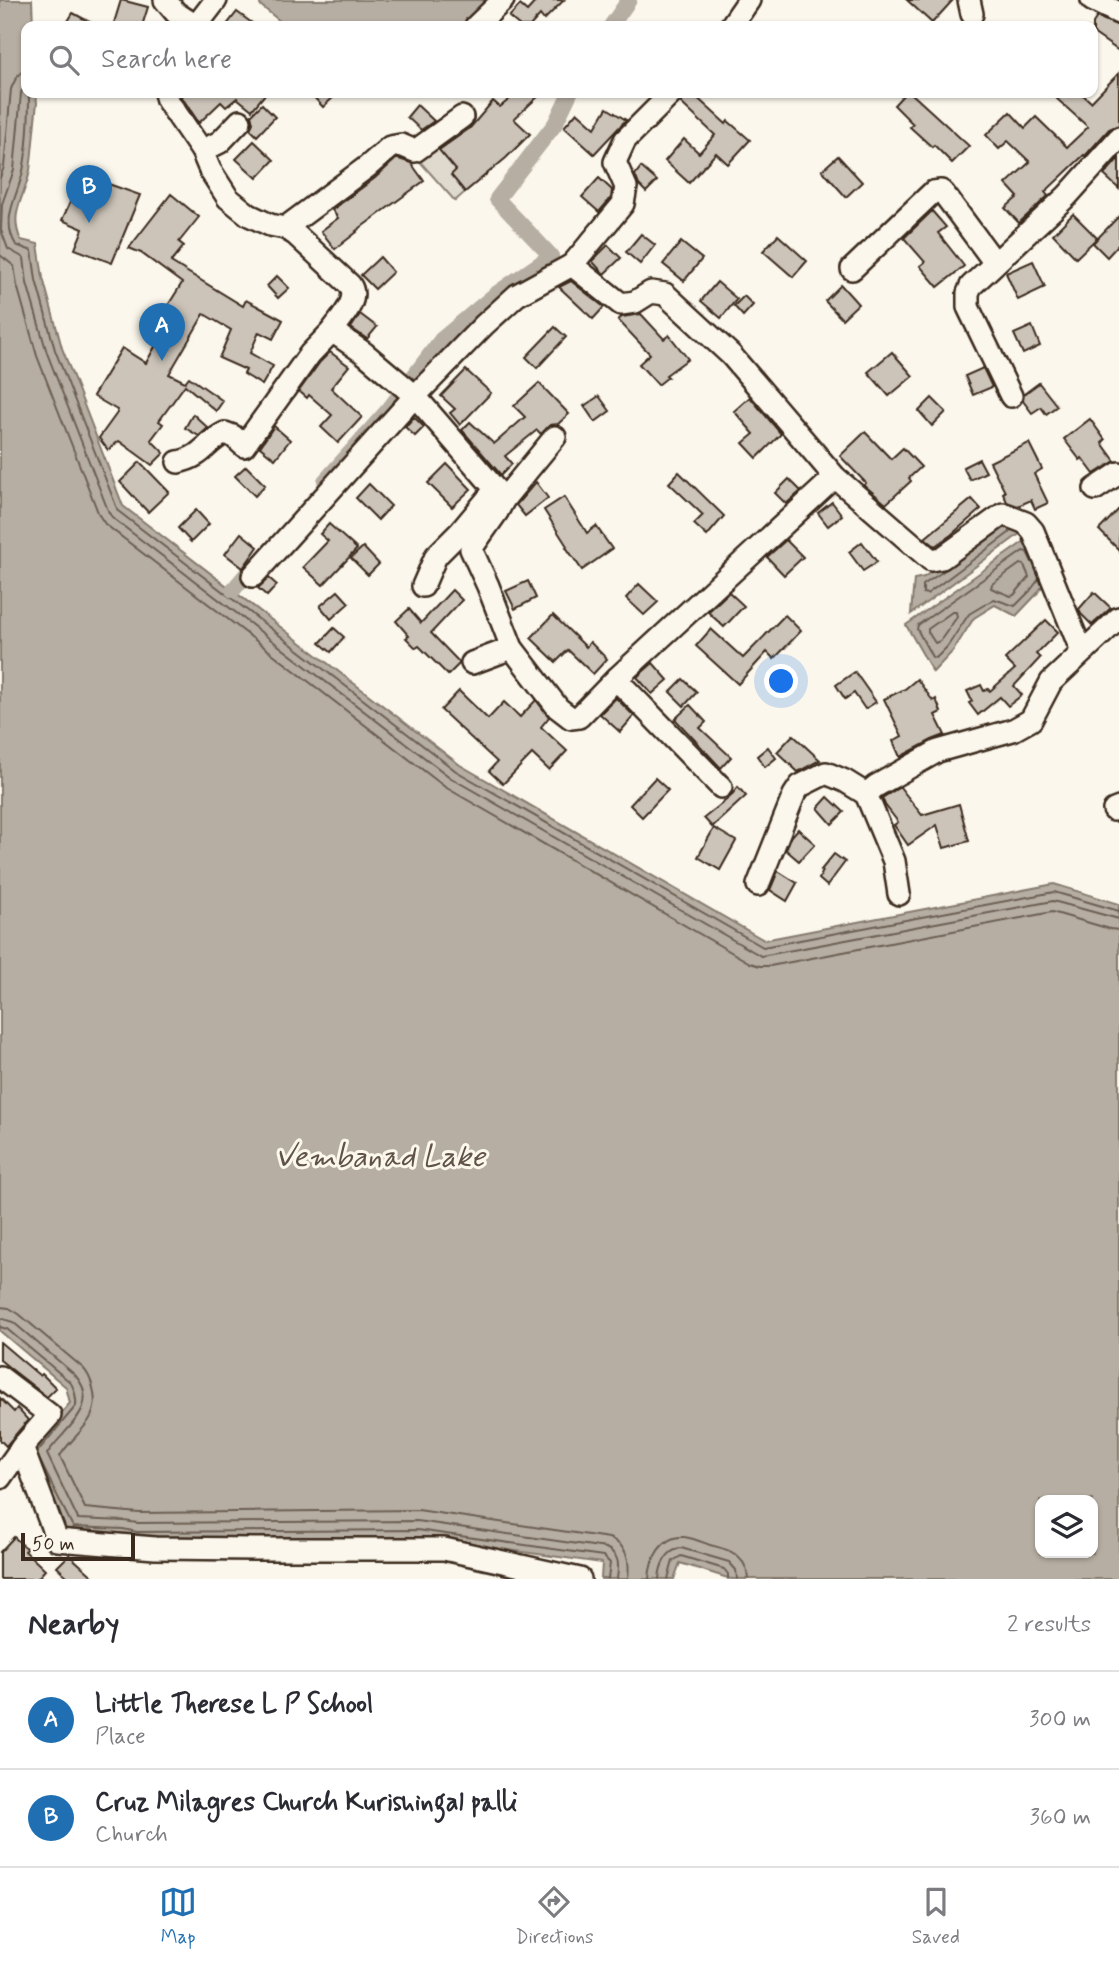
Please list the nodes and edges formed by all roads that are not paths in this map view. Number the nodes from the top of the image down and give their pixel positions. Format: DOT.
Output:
graph roads {
  1 [pos="164,0"];
  2 [pos="216,0"];
  3 [pos="503,0"];
  4 [pos="749,0"];
  5 [pos="188,21"];
  6 [pos="200,21"];
  7 [pos="481,21"];
  8 [pos="735,21"];
  9 [pos="166,98"];
  10 [pos="667,98"];
  11 [pos="462,117"];
  12 [pos="240,121"];
  13 [pos="1119,138"];
  14 [pos="202,151"];
  15 [pos="285,228"];
  16 [pos="995,263"];
  17 [pos="572,265"];
  18 [pos="852,269"];
  19 [pos="332,331"];
  20 [pos="409,391"];
  21 [pos="1011,396"];
  22 [pos="555,437"];
  23 [pos="178,462"];
  24 [pos="1119,473"];
  25 [pos="835,477"];
  26 [pos="1095,489"];
  27 [pos="500,494"];
  28 [pos="253,576"];
  29 [pos="423,586"];
  30 [pos="1119,618"];
  31 [pos="512,648"];
  32 [pos="1082,652"];
  33 [pos="472,663"];
  34 [pos="616,679"];
  35 [pos="720,788"];
  36 [pos="866,794"];
  37 [pos="758,885"];
  38 [pos="899,894"];
  39 [pos="0,1377"];
  40 [pos="22,1447"];
  41 [pos="0,1478"];
  42 [pos="580,1579"];
  1 -- 5 [label="street"];
  2 -- 6 [label="street"];
  3 -- 7 [label="street"];
  4 -- 8 [label="street"];
  9 -- 14 [label="street"];
  10 -- 17 [label="street"];
  11 -- 15 [label="street"];
  12 -- 14 [label="street"];
  13 -- 16 [label="street"];
  14 -- 15 [label="street"];
  15 -- 19 [label="street"];
  16 -- 18 [label="street"];
  16 -- 21 [label="street"];
  17 -- 20 [label="street"];
  17 -- 25 [label="street"];
  19 -- 20 [label="street"];
  19 -- 23 [label="street"];
  20 -- 27 [label="street"];
  20 -- 28 [label="street"];
  22 -- 27 [label="street"];
  24 -- 26 [label="street"];
  25 -- 32 [label="street"];
  25 -- 34 [label="street"];
  27 -- 29 [label="street"];
  27 -- 31 [label="street"];
  30 -- 32 [label="street"];
  31 -- 33 [label="street"];
  31 -- 34 [label="street"];
  32 -- 36 [label="street"];
  34 -- 35 [label="street"];
  36 -- 37 [label="street"];
  36 -- 38 [label="street"];
  39 -- 40 [label="street"];
  40 -- 41 [label="street"];
  40 -- 42 [label="street"];
}
